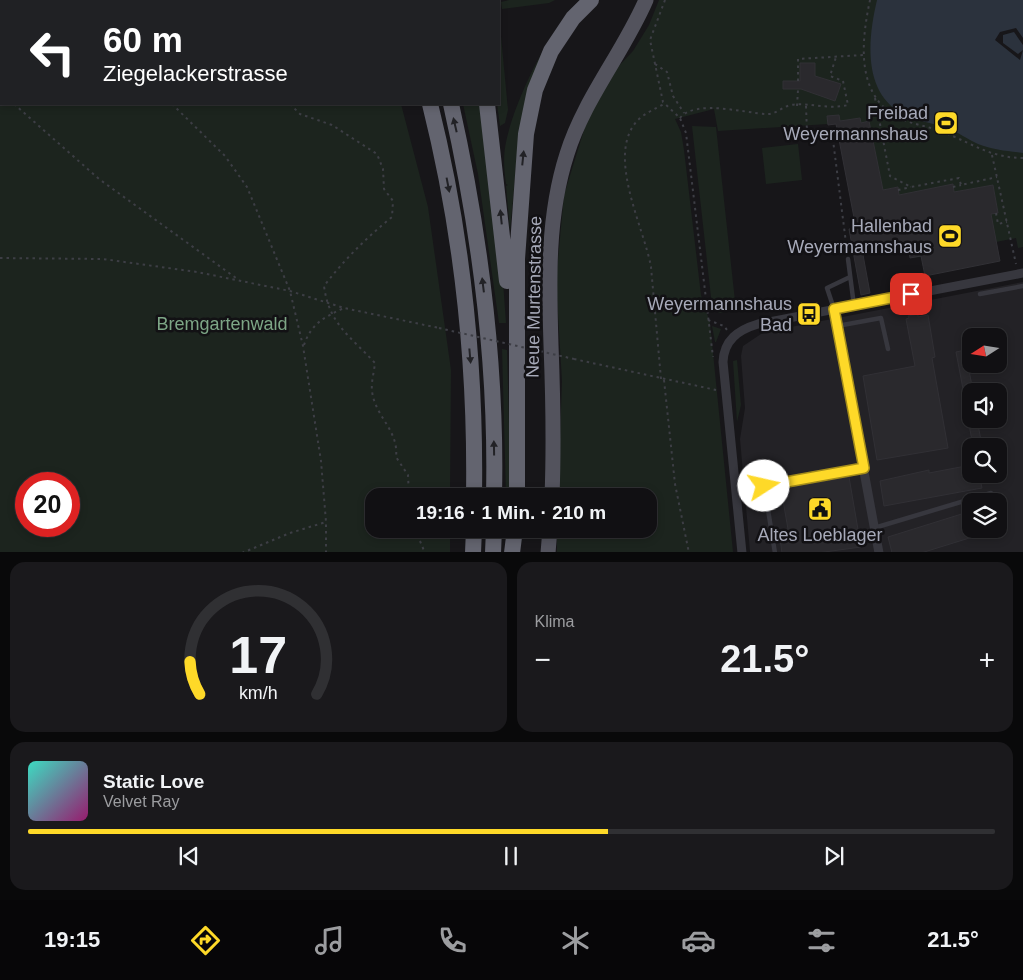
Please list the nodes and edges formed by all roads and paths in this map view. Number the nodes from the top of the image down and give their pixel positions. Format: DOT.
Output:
graph roads {
  1 [pos="592,0"];
  2 [pos="646,0"];
  3 [pos="665,0"];
  4 [pos="870,0"];
  5 [pos="864,56"];
  6 [pos="836,57"];
  7 [pos="655,64"];
  8 [pos="798,81"];
  9 [pos="798,90"];
  10 [pos="876,98"];
  11 [pos="664,104"];
  12 [pos="15,105"];
  13 [pos="173,105"];
  14 [pos="291,105"];
  15 [pos="430,105"];
  16 [pos="450,105"];
  17 [pos="487,105"];
  18 [pos="797,106"];
  19 [pos="806,106"];
  20 [pos="684,114"];
  21 [pos="680,118"];
  22 [pos="992,155"];
  23 [pos="1023,158"];
  24 [pos="997,177"];
  25 [pos="961,185"];
  26 [pos="911,187"];
  27 [pos="953,187"];
  28 [pos="898,190"];
  29 [pos="996,213"];
  30 [pos="1007,222"];
  31 [pos="0,258"];
  32 [pos="848,259"];
  33 [pos="1020,273"];
  34 [pos="850,277"];
  35 [pos="238,280"];
  36 [pos="980,281"];
  37 [pos="1023,286"];
  38 [pos="290,291"];
  39 [pos="853,298"];
  40 [pos="326,302"];
  41 [pos="344,308"];
  42 [pos="834,309"];
  43 [pos="331,314"];
  44 [pos="708,320"];
  45 [pos="724,326"];
  46 [pos="837,326"];
  47 [pos="303,346"];
  48 [pos="888,349"];
  49 [pos="724,373"];
  50 [pos="663,379"];
  51 [pos="726,392"];
  52 [pos="517,405"];
  53 [pos="864,468"];
  54 [pos="409,488"];
  55 [pos="474,488"];
  56 [pos="494,488"];
  57 [pos="517,488"];
  58 [pos="552,488"];
  59 [pos="962,502"];
  60 [pos="326,522"];
  61 [pos="874,528"];
  62 [pos="419,538"];
  63 [pos="473,538"];
  64 [pos="493,538"];
  65 [pos="514,538"];
  66 [pos="549,538"];
  67 [pos="242,552"];
  68 [pos="326,552"];
  69 [pos="425,552"];
  70 [pos="472,552"];
  71 [pos="492,552"];
  72 [pos="512,552"];
  73 [pos="548,552"];
  74 [pos="689,552"];
  75 [pos="742,552"];
  76 [pos="775,552"];
  77 [pos="879,552"];
  52 -- 1 [label="highway, one-way"];
  2 -- 58 [label="main road, Neue Murtenstrasse"];
  3 -- 7 [label="path"];
  4 -- 5 [label="path"];
  5 -- 6 [label="path"];
  5 -- 10 [label="path"];
  6 -- 8 [label="path"];
  6 -- 19 [label="path"];
  7 -- 11 [label="path"];
  7 -- 20 [label="path"];
  9 -- 18 [label="path"];
  10 -- 22 [label="path"];
  10 -- 26 [label="path"];
  11 -- 21 [label="path"];
  11 -- 50 [label="path"];
  12 -- 35 [label="path"];
  13 -- 38 [label="path"];
  14 -- 40 [label="path"];
  15 -- 55 [label="highway, one-way"];
  56 -- 16 [label="highway, one-way"];
  52 -- 17 [label="highway, one-way"];
  18 -- 19 [label="path"];
  18 -- 20 [label="path"];
  19 -- 32 [label="path"];
  20 -- 21 [label="path"];
  21 -- 44 [label="path"];
  22 -- 23 [label="path"];
  22 -- 24 [label="path"];
  24 -- 25 [label="path"];
  24 -- 30 [label="path"];
  25 -- 26 [label="path"];
  25 -- 27 [label="path"];
  26 -- 28 [label="path"];
  29 -- 30 [label="path"];
  30 -- 33 [label="path"];
  31 -- 35 [label="path"];
  32 -- 34 [label="lane"];
  33 -- 36 [label="street"];
  34 -- 39 [label="lane"];
  34 -- 42 [label="lane"];
  35 -- 38 [label="path"];
  36 -- 37 [label="lane"];
  36 -- 42 [label="street"];
  38 -- 40 [label="path"];
  38 -- 47 [label="path"];
  40 -- 41 [label="path"];
  40 -- 43 [label="path"];
  41 -- 43 [label="path"];
  41 -- 50 [label="path, bridge"];
  42 -- 46 [label="street"];
  42 -- 49 [label="street"];
  43 -- 47 [label="path"];
  43 -- 54 [label="path"];
  44 -- 45 [label="path"];
  44 -- 49 [label="path"];
  46 -- 48 [label="lane"];
  46 -- 53 [label="street"];
  47 -- 60 [label="path"];
  49 -- 51 [label="street"];
  50 -- 51 [label="path"];
  50 -- 74 [label="path"];
  51 -- 75 [label="street"];
  52 -- 57 [label="highway"];
  53 -- 61 [label="street"];
  53 -- 76 [label="lane"];
  59 -- 61 [label="lane"];
  60 -- 67 [label="path"];
  60 -- 68 [label="path"];
  61 -- 77 [label="street"];
  62 -- 69 [label="path"];
  63 -- 70 [label="highway"];
  64 -- 71 [label="highway"];
  65 -- 72 [label="highway"];
  66 -- 73 [label="main road"];
}
